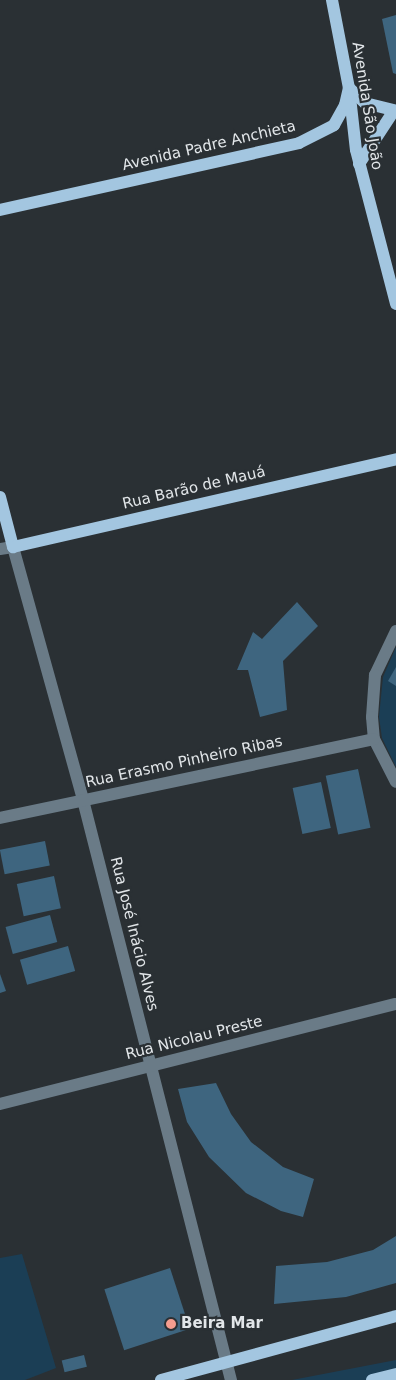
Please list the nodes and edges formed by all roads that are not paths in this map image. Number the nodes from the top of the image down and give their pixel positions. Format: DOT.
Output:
graph roads {
  1 [pos="332,0"];
  2 [pos="349,88"];
  3 [pos="394,112"];
  4 [pos="359,164"];
  5 [pos="0,210"];
  6 [pos="396,304"];
  7 [pos="396,459"];
  8 [pos="0,497"];
  9 [pos="6,548"];
  10 [pos="396,631"];
  11 [pos="374,740"];
  12 [pos="396,782"];
  13 [pos="83,800"];
  14 [pos="0,818"];
  15 [pos="396,1004"];
  16 [pos="151,1066"];
  17 [pos="0,1104"];
  18 [pos="396,1316"];
  19 [pos="225,1362"];
  20 [pos="396,1374"];
  21 [pos="161,1380"];
  22 [pos="231,1380"];
  23 [pos="372,1380"];
  1 -- 2 [label="main road, Avenida São João"];
  2 -- 3 [label="main road"];
  2 -- 4 [label="main road, Avenida São João"];
  2 -- 5 [label="main road, Avenida Padre Anchieta"];
  3 -- 4 [label="main road"];
  4 -- 6 [label="main road, Avenida São João"];
  7 -- 9 [label="main road, Rua Barão de Mauá"];
  8 -- 9 [label="main road, Rua José Inácio Alves"];
  9 -- 13 [label="street, Rua José Inácio Alves"];
  10 -- 11 [label="street"];
  11 -- 12 [label="street"];
  11 -- 13 [label="street, Rua Erasmo Pinheiro Ribas"];
  13 -- 14 [label="street, Rua Erasmo Pinheiro Ribas"];
  13 -- 16 [label="street, Rua José Inácio Alves"];
  15 -- 16 [label="street, Rua Nicolau Preste"];
  16 -- 17 [label="street, Rua Nicolau Preste"];
  16 -- 19 [label="street, Rua José Inácio Alves"];
  18 -- 19 [label="main road"];
  19 -- 21 [label="main road"];
  19 -- 22 [label="street, Rua José Inácio Alves"];
  20 -- 23 [label="main road"];
}
